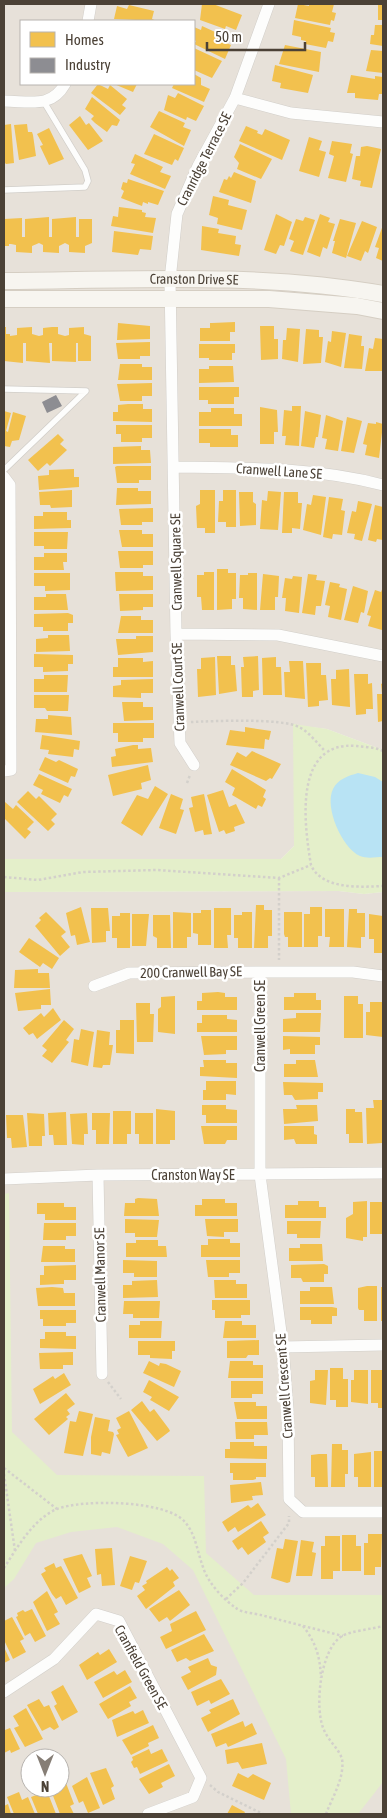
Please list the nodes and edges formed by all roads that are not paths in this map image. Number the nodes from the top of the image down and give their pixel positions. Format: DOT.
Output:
graph roads {
  1 [pos="91,4"];
  2 [pos="269,4"];
  3 [pos="88,20"];
  4 [pos="64,85"];
  5 [pos="235,98"];
  6 [pos="4,101"];
  7 [pos="44,102"];
  8 [pos="383,122"];
  9 [pos="4,190"];
  10 [pos="170,280"];
  11 [pos="4,281"];
  12 [pos="383,294"];
  13 [pos="4,299"];
  14 [pos="171,300"];
  15 [pos="383,311"];
  16 [pos="4,389"];
  17 [pos="174,467"];
  18 [pos="4,470"];
  19 [pos="4,476"];
  20 [pos="383,485"];
  21 [pos="176,634"];
  22 [pos="383,656"];
  23 [pos="194,765"];
  24 [pos="4,771"];
  25 [pos="260,972"];
  26 [pos="383,976"];
  27 [pos="94,986"];
  28 [pos="383,1173"];
  29 [pos="98,1175"];
  30 [pos="260,1175"];
  31 [pos="4,1179"];
  32 [pos="383,1345"];
  33 [pos="283,1347"];
  34 [pos="102,1374"];
  35 [pos="383,1512"];
  36 [pos="4,1692"];
  37 [pos="148,1814"];
  1 -- 3 [label="street"];
  2 -- 5 [label="street, Cranridge Terrace SE"];
  4 -- 7 [label="street"];
  5 -- 8 [label="street, Cranridge Terrace SE"];
  5 -- 10 [label="street, Cranridge Terrace SE"];
  6 -- 7 [label="street"];
  7 -- 9 [label="lane"];
  10 -- 11 [label="street, Cranston Drive SE"];
  10 -- 12 [label="street, Cranston Drive SE"];
  10 -- 14 [label="street, Cranwell Square SE"];
  13 -- 14 [label="street, Cranston Drive SE"];
  14 -- 15 [label="street, Cranston Drive SE"];
  14 -- 17 [label="street, Cranwell Square SE"];
  16 -- 18 [label="lane"];
  17 -- 20 [label="street, Cranwell Lane SE"];
  17 -- 21 [label="street, Cranwell Square SE"];
  19 -- 24 [label="street"];
  21 -- 22 [label="street"];
  21 -- 23 [label="street, Cranwell Court SE"];
  25 -- 26 [label="street, Cranwell Green SE"];
  25 -- 27 [label="street, 200 Cranwell Bay SE"];
  25 -- 30 [label="street, Cranwell Green SE"];
  28 -- 30 [label="street, Cranston Way SE"];
  29 -- 30 [label="street, Cranston Way SE"];
  29 -- 31 [label="street, Cranston Way SE"];
  29 -- 34 [label="street, Cranwell Manor SE"];
  30 -- 33 [label="street, Cranwell Crescent SE"];
  32 -- 33 [label="street"];
  33 -- 35 [label="street, Cranwell Crescent SE"];
  36 -- 37 [label="street, Cranfield Green SE"];
}
